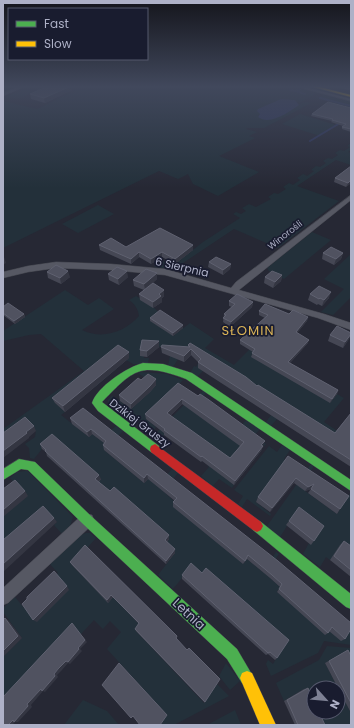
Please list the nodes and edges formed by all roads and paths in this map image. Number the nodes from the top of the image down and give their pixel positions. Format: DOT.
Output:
graph roads {
  1 [pos="351,197"];
  2 [pos="3,275"];
  3 [pos="232,291"];
  4 [pos="351,327"];
  5 [pos="3,475"];
  6 [pos="351,486"];
  7 [pos="87,520"];
  8 [pos="3,598"];
  9 [pos="351,602"];
  10 [pos="268,725"];
  1 -- 3 [label="street, Winorośli"];
  2 -- 3 [label="street, 6 Sierpnia"];
  3 -- 4 [label="street, 6 Sierpnia"];
  5 -- 7 [label="street, Letnia"];
  6 -- 9 [label="street, Dzikiej Gruszy"];
  7 -- 8 [label="street"];
  7 -- 10 [label="street, Letnia"];
}
